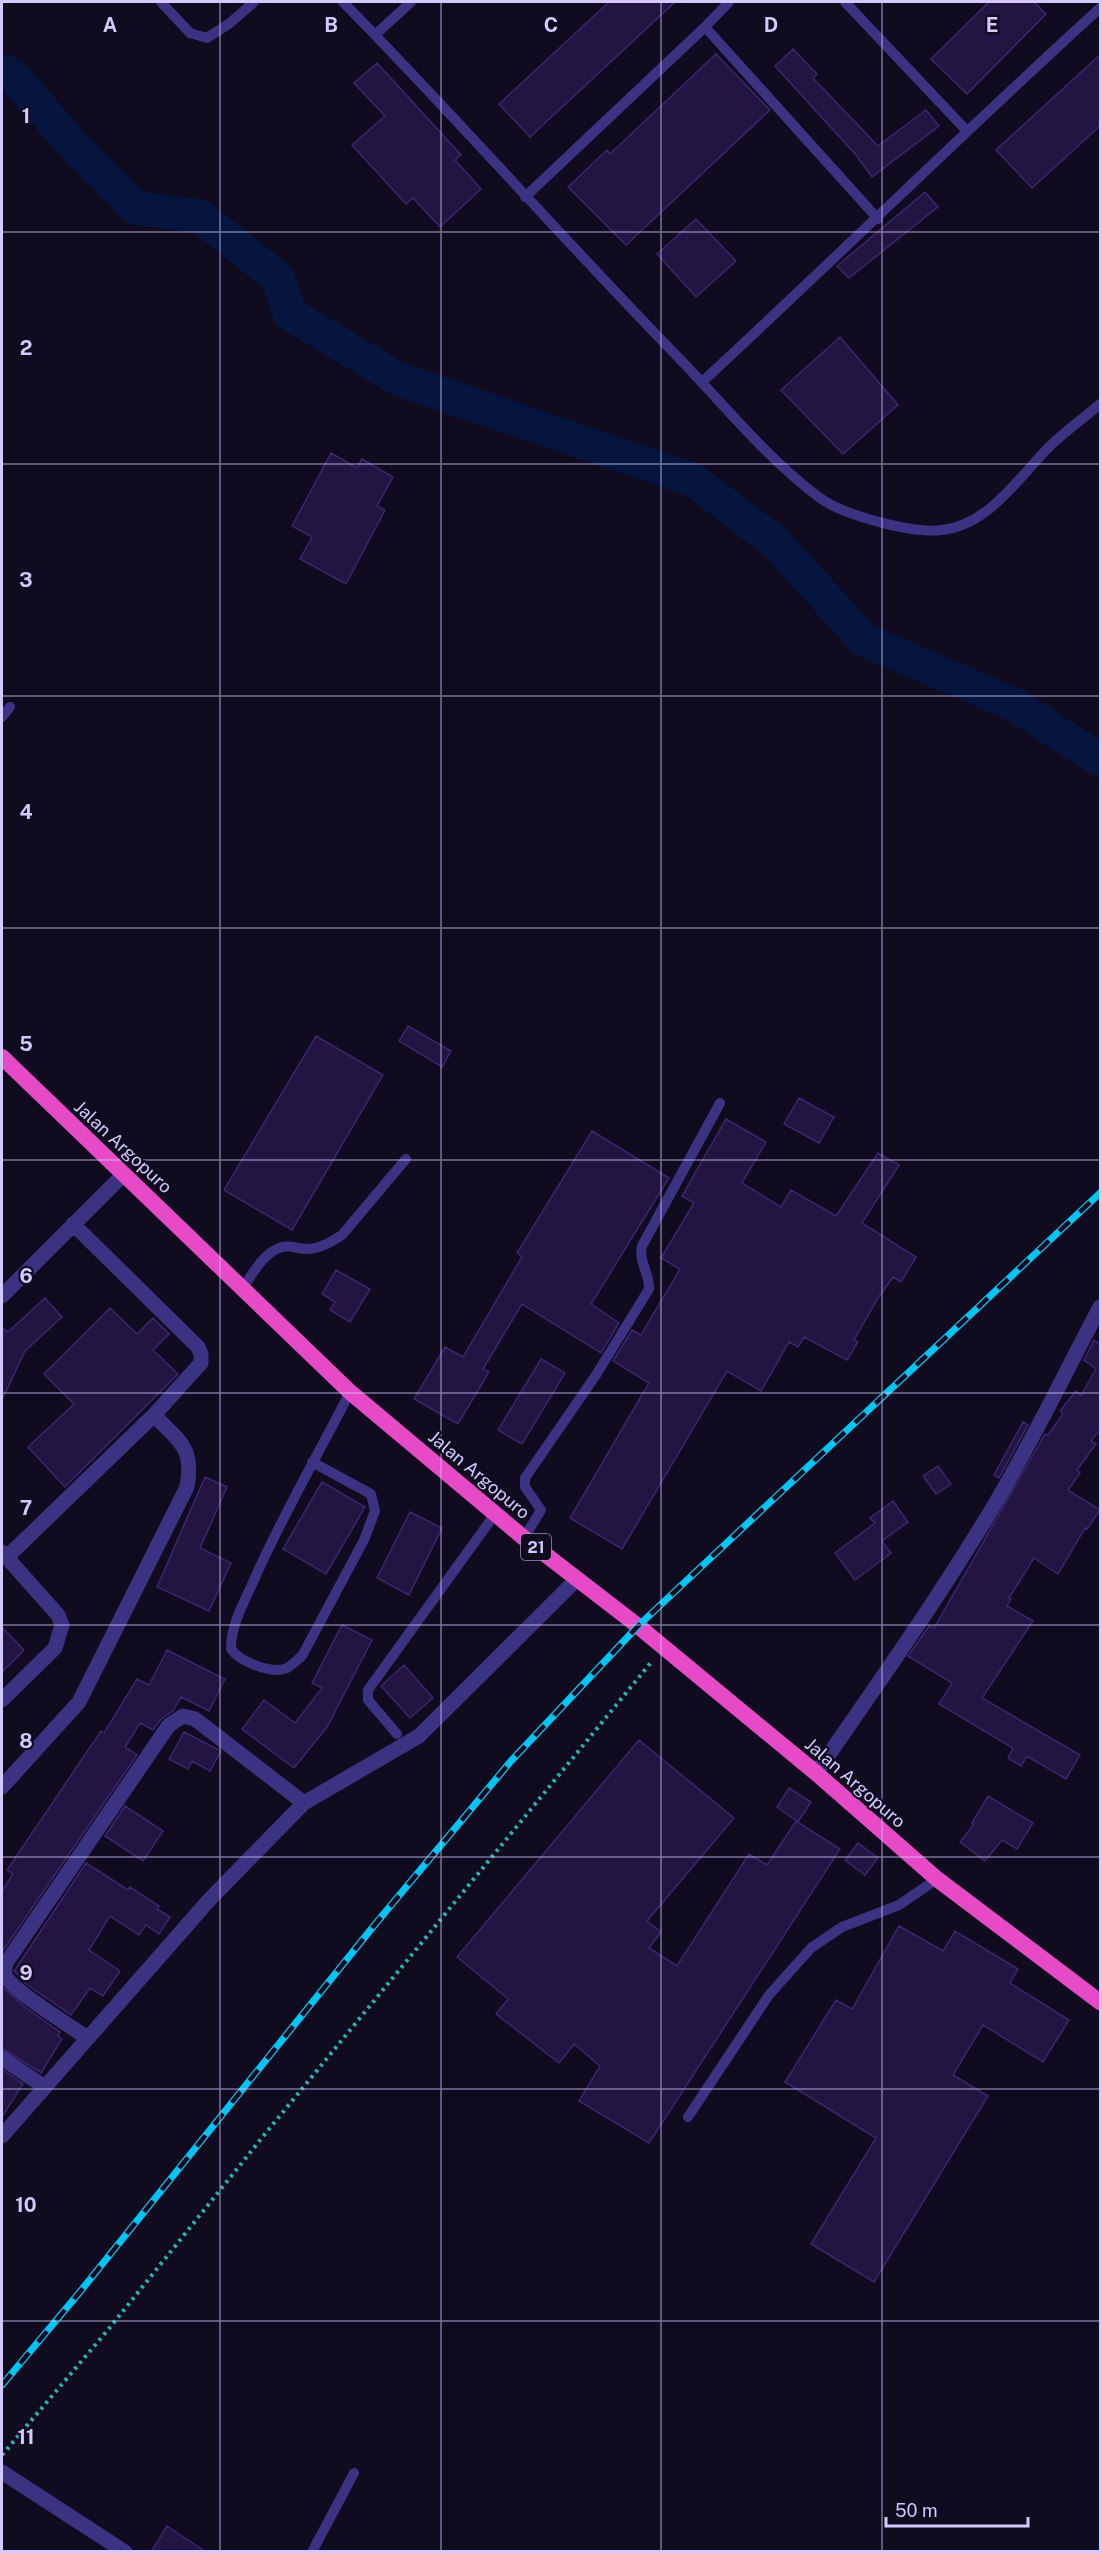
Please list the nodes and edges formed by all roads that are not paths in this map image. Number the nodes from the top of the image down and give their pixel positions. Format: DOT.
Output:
graph roads {
  1 [pos="161,2"];
  2 [pos="254,2"];
  3 [pos="343,2"];
  4 [pos="411,2"];
  5 [pos="729,2"];
  6 [pos="845,2"];
  7 [pos="1101,8"];
  8 [pos="705,27"];
  9 [pos="376,34"];
  10 [pos="966,130"];
  11 [pos="525,197"];
  12 [pos="878,219"];
  13 [pos="702,382"];
  14 [pos="1101,404"];
  15 [pos="10,707"];
  16 [pos="2,717"];
  17 [pos="2,1057"];
  18 [pos="720,1102"];
  19 [pos="406,1159"];
  20 [pos="124,1174"];
  21 [pos="73,1224"];
  22 [pos="243,1288"];
  23 [pos="2,1296"];
  24 [pos="1101,1307"];
  25 [pos="350,1392"];
  26 [pos="154,1415"];
  27 [pos="312,1462"];
  28 [pos="495,1514"];
  29 [pos="524,1538"];
  30 [pos="4,1554"];
  31 [pos="577,1579"];
  32 [pos="2,1700"];
  33 [pos="397,1734"];
  34 [pos="816,1773"];
  35 [pos="2,1787"];
  36 [pos="304,1803"];
  37 [pos="937,1879"];
  38 [pos="1101,2002"];
  39 [pos="87,2038"];
  40 [pos="2,2058"];
  41 [pos="43,2086"];
  42 [pos="688,2117"];
  43 [pos="2,2136"];
  44 [pos="2,2472"];
  45 [pos="354,2473"];
  46 [pos="125,2552"];
  47 [pos="312,2552"];
  1 -- 2 [label="lane"];
  3 -- 9 [label="lane"];
  4 -- 9 [label="lane"];
  5 -- 8 [label="lane"];
  6 -- 10 [label="lane"];
  7 -- 10 [label="lane"];
  8 -- 11 [label="lane"];
  8 -- 12 [label="lane"];
  9 -- 11 [label="lane"];
  10 -- 12 [label="lane"];
  11 -- 13 [label="lane"];
  12 -- 13 [label="lane"];
  13 -- 14 [label="lane"];
  15 -- 16 [label="lane"];
  17 -- 20 [label="highway, Jalan Argopuro / 21"];
  18 -- 29 [label="lane"];
  19 -- 22 [label="lane"];
  20 -- 21 [label="street"];
  20 -- 22 [label="highway, Jalan Argopuro / 21"];
  21 -- 23 [label="street"];
  21 -- 26 [label="street"];
  22 -- 25 [label="highway, Jalan Argopuro / 21"];
  24 -- 34 [label="street"];
  25 -- 27 [label="lane"];
  25 -- 28 [label="highway, Jalan Argopuro / 21"];
  26 -- 30 [label="street"];
  26 -- 35 [label="street"];
  27 -- 27 [label="lane"];
  28 -- 29 [label="highway, Jalan Argopuro / 21"];
  28 -- 33 [label="lane"];
  29 -- 31 [label="highway, Jalan Argopuro / 21"];
  30 -- 32 [label="street"];
  31 -- 34 [label="highway, Jalan Argopuro / 21"];
  31 -- 36 [label="street"];
  34 -- 37 [label="highway, Jalan Argopuro / 21"];
  36 -- 39 [label="street"];
  36 -- 39 [label="street"];
  37 -- 38 [label="highway, Jalan Argopuro / 21"];
  37 -- 42 [label="lane"];
  39 -- 41 [label="street"];
  40 -- 41 [label="street"];
  41 -- 43 [label="street"];
  44 -- 46 [label="street"];
  45 -- 47 [label="lane"];
}
